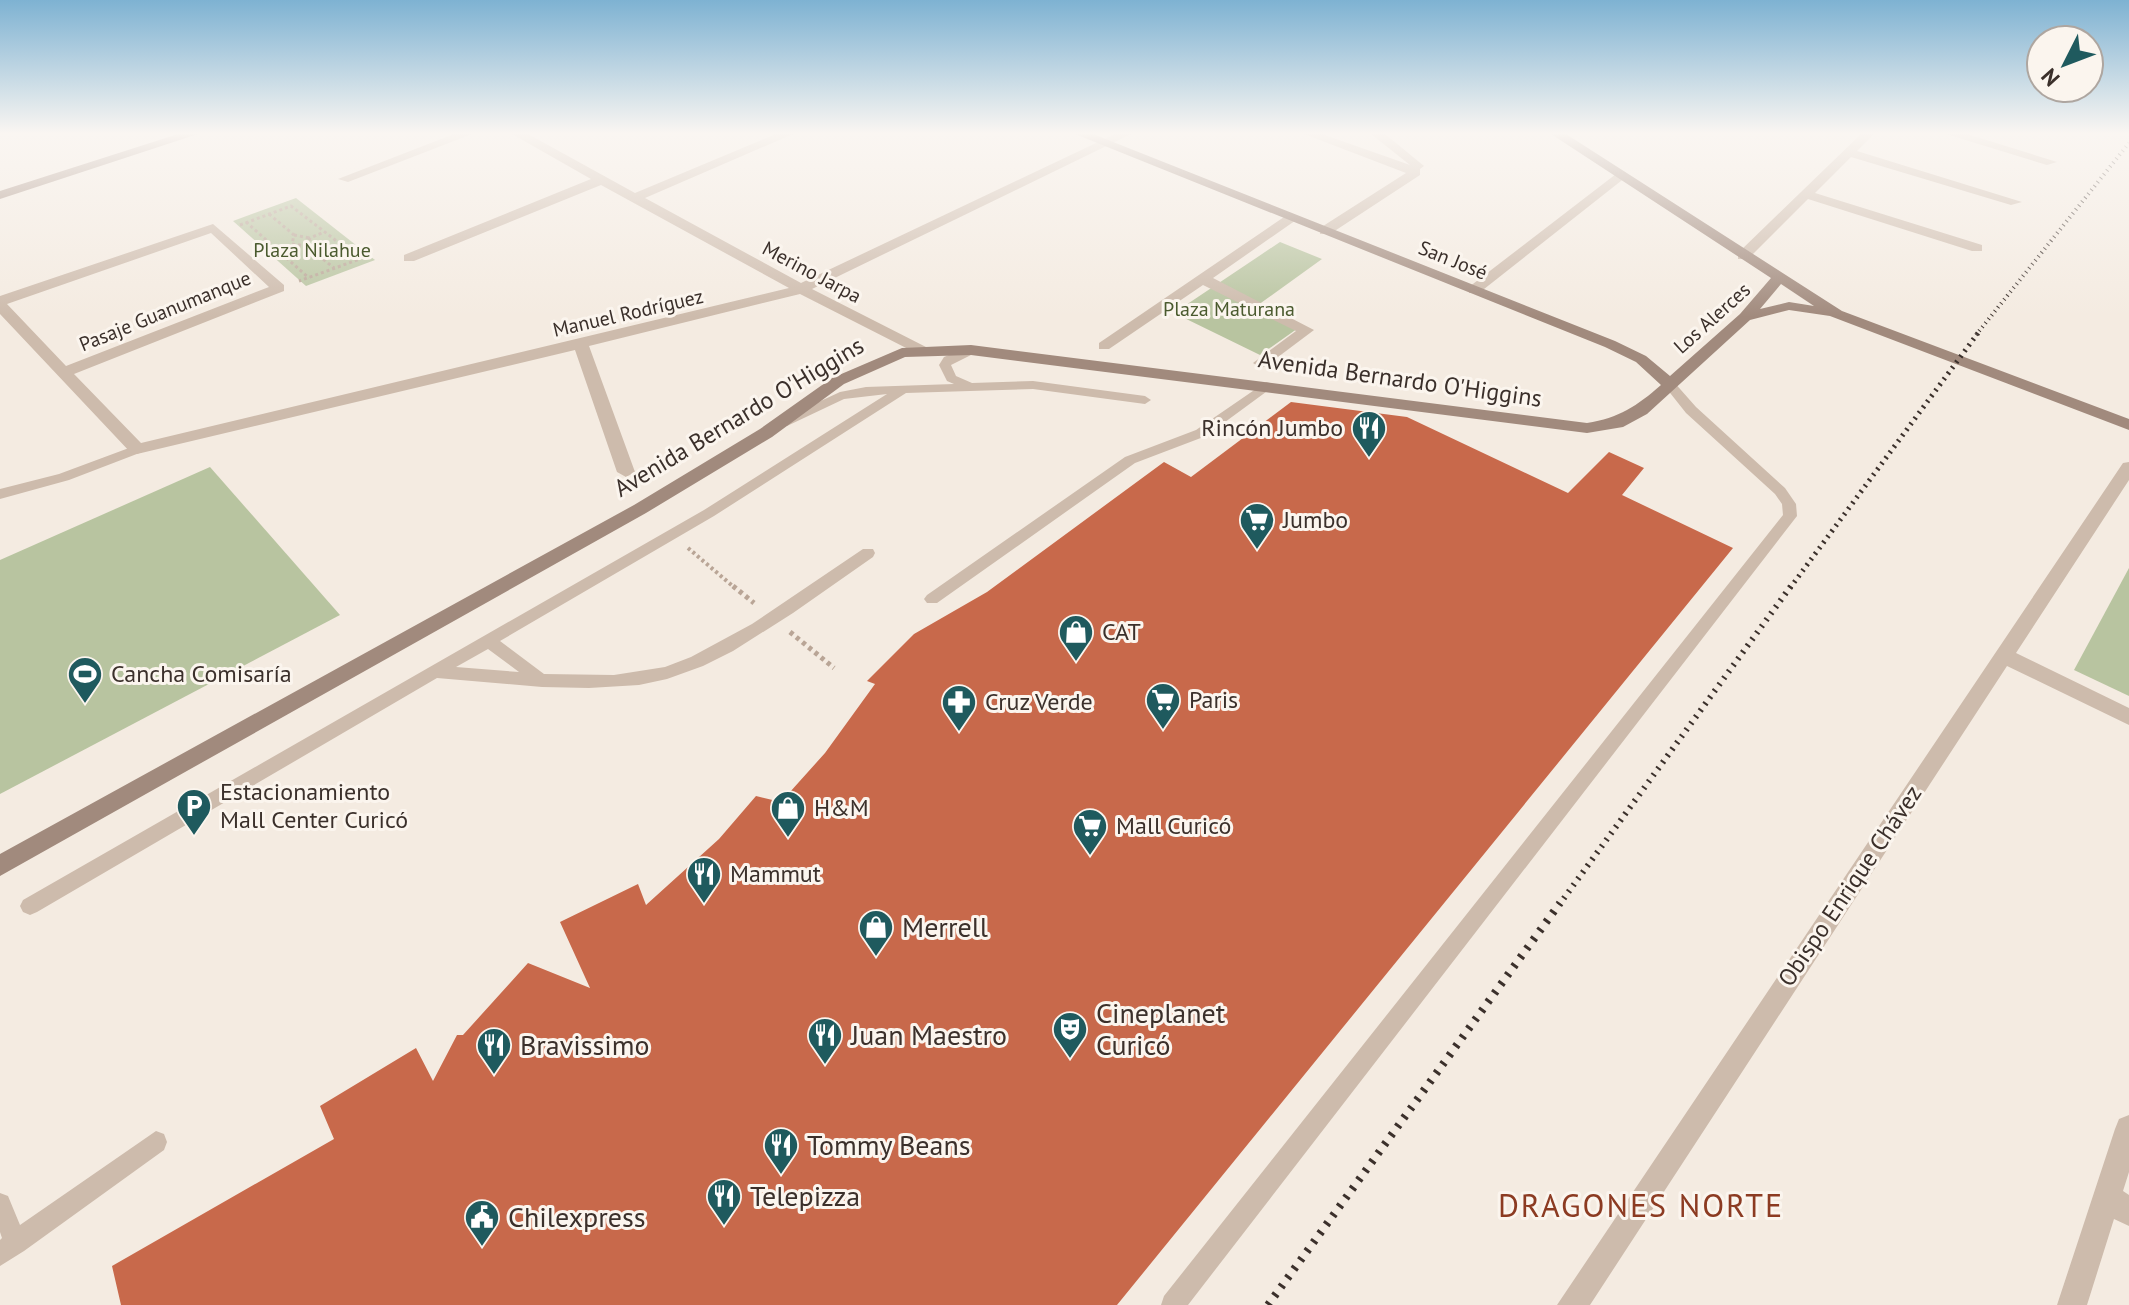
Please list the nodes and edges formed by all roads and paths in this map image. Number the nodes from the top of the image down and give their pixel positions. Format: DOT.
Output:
graph roads {
  1 [pos="564,195"];
  2 [pos="628,195"];
  3 [pos="641,195"];
  4 [pos="995,195"];
  5 [pos="1233,195"];
  6 [pos="1381,195"];
  7 [pos="1597,195"];
  8 [pos="1648,195"];
  9 [pos="1808,195"];
  10 [pos="1992,195"];
  11 [pos="634,198"];
  12 [pos="2016,202"];
  13 [pos="269,214"];
  14 [pos="1292,218"];
  15 [pos="246,222"];
  16 [pos="215,230"];
  17 [pos="1325,231"];
  18 [pos="324,232"];
  19 [pos="294,235"];
  20 [pos="310,238"];
  21 [pos="292,244"];
  22 [pos="307,246"];
  23 [pos="1977,248"];
  24 [pos="277,250"];
  25 [pos="1743,256"];
  26 [pos="409,258"];
  27 [pos="334,269"];
  28 [pos="310,278"];
  29 [pos="1201,278"];
  30 [pos="1778,278"];
  31 [pos="279,288"];
  32 [pos="801,289"];
  33 [pos="1474,290"];
  34 [pos="0,303"];
  35 [pos="1837,314"];
  36 [pos="1745,317"];
  37 [pos="581,344"];
  38 [pos="1104,346"];
  39 [pos="921,350"];
  40 [pos="971,350"];
  41 [pos="1261,363"];
  42 [pos="64,372"];
  43 [pos="1669,384"];
  44 [pos="1266,386"];
  45 [pos="977,389"];
  46 [pos="901,391"];
  47 [pos="1145,400"];
  48 [pos="2129,425"];
  49 [pos="766,433"];
  50 [pos="137,449"];
  51 [pos="2129,467"];
  52 [pos="626,472"];
  53 [pos="0,494"];
  54 [pos="868,553"];
  55 [pos="932,599"];
  56 [pos="489,641"];
  57 [pos="2002,655"];
  58 [pos="438,672"];
  59 [pos="544,682"];
  60 [pos="2129,717"];
  61 [pos="0,866"];
  62 [pos="30,906"];
  63 [pos="2129,1129"];
  64 [pos="156,1142"];
  65 [pos="0,1204"];
  66 [pos="2117,1204"];
  67 [pos="8,1249"];
  68 [pos="1173,1305"];
  69 [pos="1572,1305"];
  70 [pos="2072,1305"];
  1 -- 26 [label="street"];
  2 -- 11 [label="street, Merino Jarpa"];
  3 -- 11 [label="street"];
  4 -- 32 [label="street, Manuel Rodríguez"];
  5 -- 14 [label="main road, San José"];
  6 -- 17 [label="street"];
  7 -- 33 [label="street"];
  8 -- 25 [label="main road"];
  9 -- 23 [label="street"];
  9 -- 25 [label="street, Los Alerces"];
  10 -- 12 [label="street"];
  11 -- 32 [label="street, Merino Jarpa"];
  13 -- 15 [label="path"];
  13 -- 18 [label="path"];
  13 -- 19 [label="path"];
  14 -- 17 [label="main road, San José"];
  14 -- 29 [label="street"];
  15 -- 16 [label="path"];
  15 -- 24 [label="path"];
  16 -- 31 [label="street"];
  16 -- 34 [label="street"];
  17 -- 33 [label="main road, San José"];
  18 -- 20 [label="path"];
  18 -- 27 [label="path"];
  19 -- 20 [label="path"];
  19 -- 21 [label="path"];
  20 -- 22 [label="path"];
  21 -- 22 [label="path"];
  21 -- 24 [label="path"];
  22 -- 27 [label="path"];
  24 -- 28 [label="path"];
  25 -- 30 [label="main road"];
  27 -- 28 [label="path"];
  28 -- 31 [label="path"];
  29 -- 38 [label="street"];
  29 -- 41 [label="street"];
  30 -- 35 [label="main road"];
  30 -- 36 [label="main road, Los Alerces"];
  31 -- 42 [label="street, Pasaje Guanumanque"];
  32 -- 37 [label="street, Manuel Rodríguez"];
  32 -- 39 [label="street, Merino Jarpa"];
  33 -- 43 [label="main road, San José"];
  34 -- 42 [label="street"];
  35 -- 36 [label="main road"];
  35 -- 48 [label="main road"];
  36 -- 43 [label="main road, Los Alerces"];
  37 -- 50 [label="street, Manuel Rodríguez"];
  37 -- 52 [label="street"];
  39 -- 40 [label="main road, Avenida Bernardo O'Higgins"];
  39 -- 49 [label="main road, Avenida Bernardo O'Higgins"];
  40 -- 44 [label="main road, Avenida Bernardo O'Higgins"];
  40 -- 45 [label="lane"];
  42 -- 50 [label="street"];
  43 -- 44 [label="main road, Avenida Bernardo O'Higgins"];
  43 -- 68 [label="lane"];
  44 -- 55 [label="lane"];
  45 -- 46 [label="lane"];
  45 -- 47 [label="lane"];
  46 -- 49 [label="lane"];
  46 -- 56 [label="lane"];
  49 -- 61 [label="main road, Avenida Bernardo O'Higgins"];
  50 -- 53 [label="lane"];
  51 -- 57 [label="street, Obispo Enrique Chávez"];
  54 -- 59 [label="lane"];
  56 -- 58 [label="lane"];
  56 -- 59 [label="lane"];
  57 -- 60 [label="street"];
  57 -- 69 [label="street, Obispo Enrique Chávez"];
  58 -- 59 [label="lane"];
  58 -- 62 [label="lane"];
  63 -- 66 [label="street"];
  64 -- 67 [label="lane"];
  65 -- 67 [label="lane"];
  66 -- 70 [label="street"];
}
